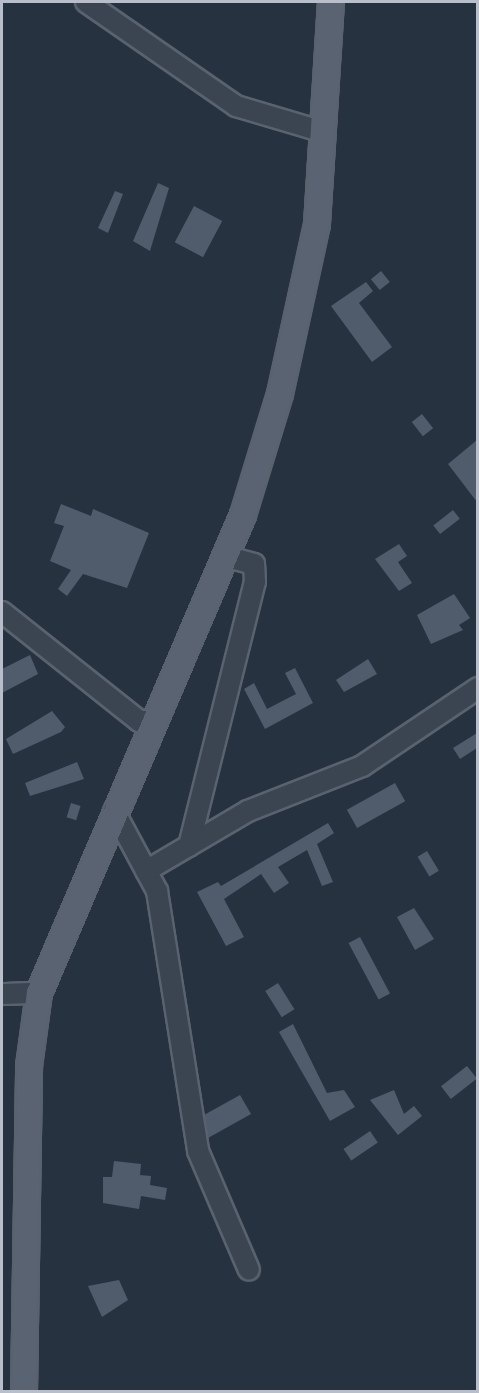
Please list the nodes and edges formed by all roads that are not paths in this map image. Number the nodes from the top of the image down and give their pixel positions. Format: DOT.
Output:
graph roads {
  1 [pos="86,2"];
  2 [pos="331,2"];
  3 [pos="324,132"];
  4 [pos="225,556"];
  5 [pos="2,612"];
  6 [pos="477,688"];
  7 [pos="152,721"];
  8 [pos="114,810"];
  9 [pos="189,846"];
  10 [pos="146,871"];
  11 [pos="39,993"];
  12 [pos="2,994"];
  13 [pos="249,1270"];
  14 [pos="24,1392"];
  1 -- 3 [label="street"];
  2 -- 3 [label="main road"];
  3 -- 4 [label="main road"];
  4 -- 7 [label="main road"];
  4 -- 9 [label="street"];
  5 -- 7 [label="street"];
  6 -- 9 [label="street"];
  7 -- 8 [label="main road"];
  8 -- 10 [label="street"];
  8 -- 11 [label="main road"];
  9 -- 10 [label="street"];
  10 -- 13 [label="street"];
  11 -- 12 [label="street"];
  11 -- 14 [label="main road"];
}
